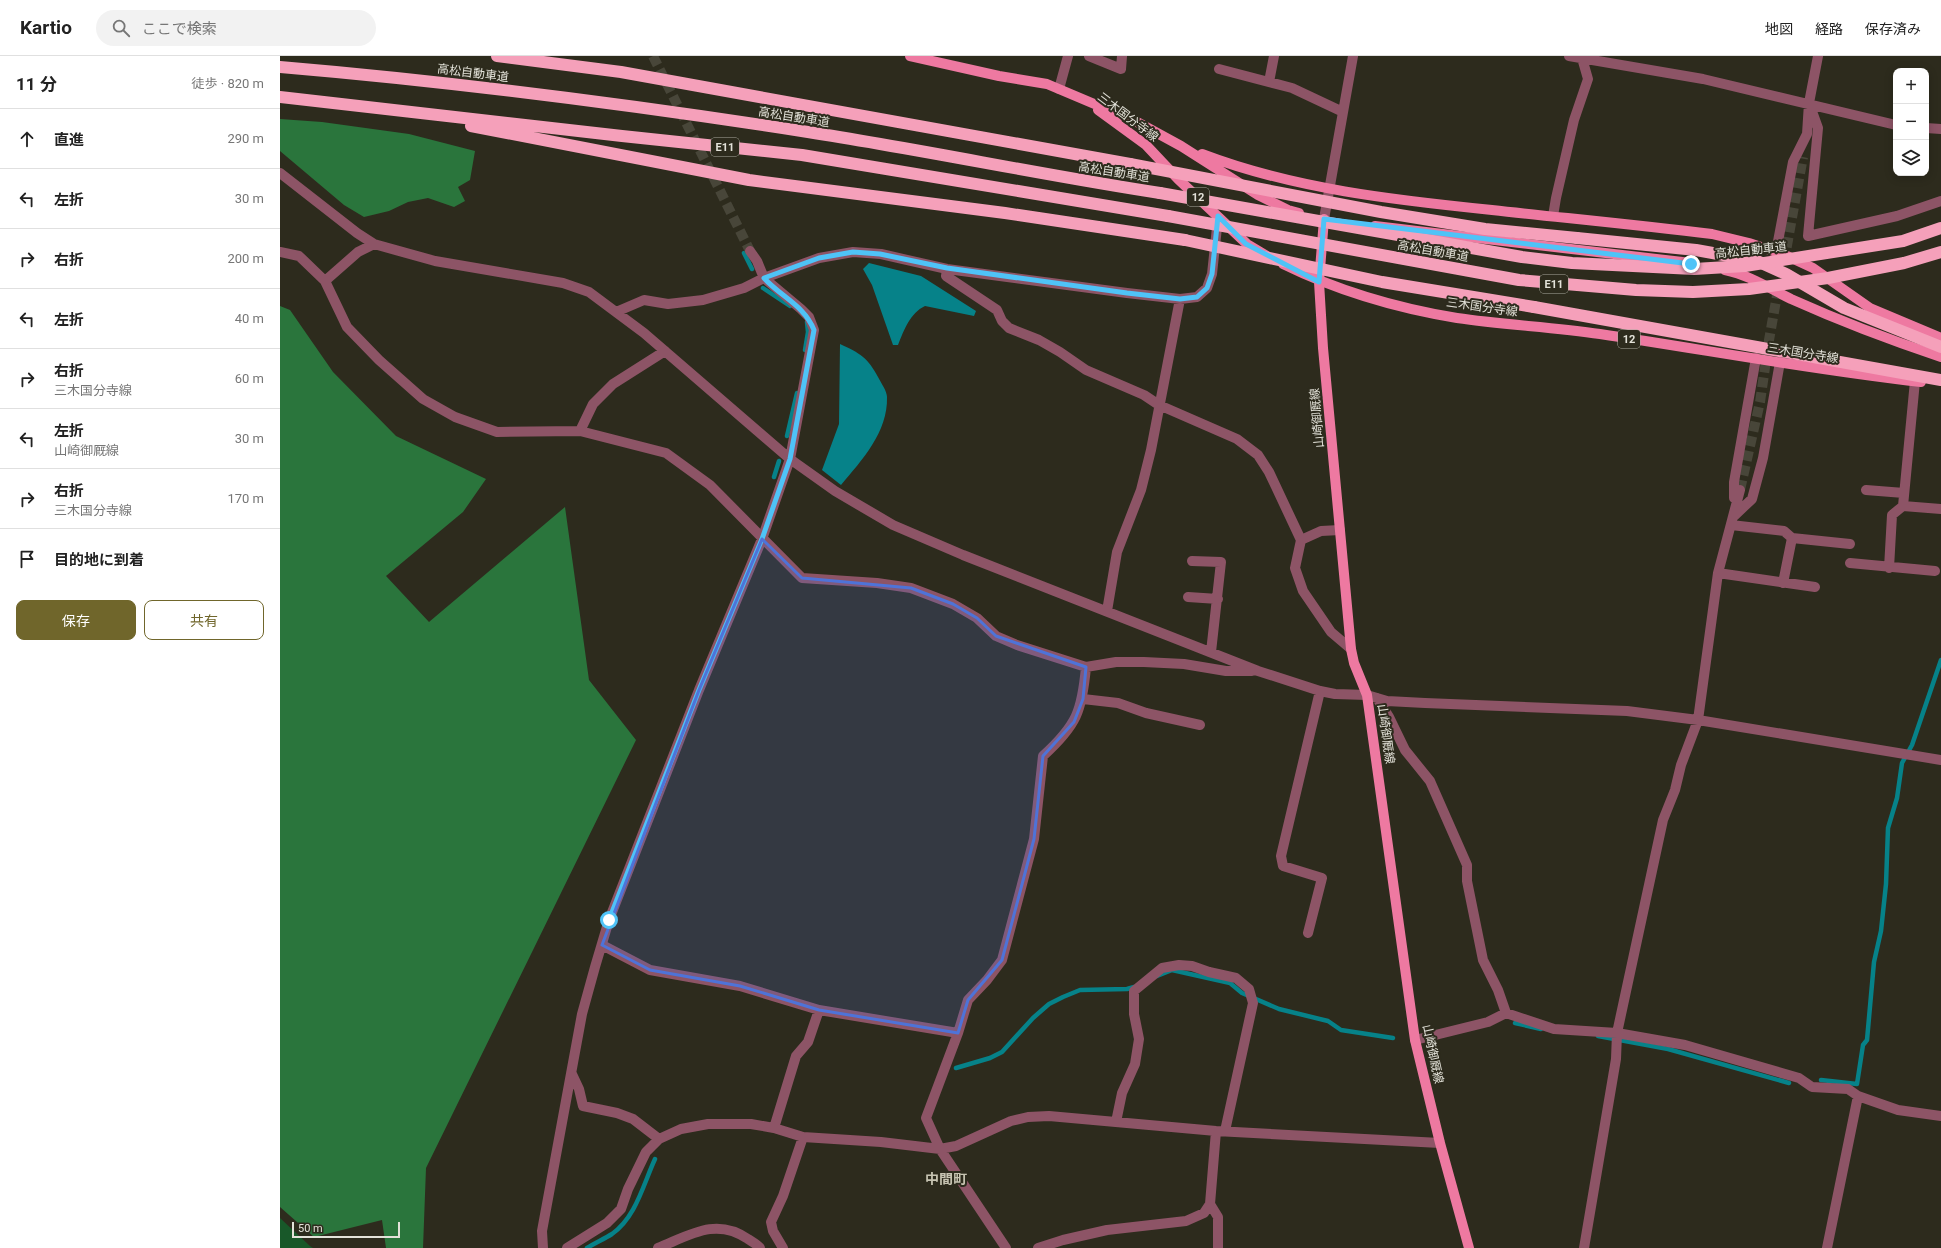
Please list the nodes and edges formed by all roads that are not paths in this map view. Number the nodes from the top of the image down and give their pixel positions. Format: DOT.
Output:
graph roads {
  1 [pos="497,56"];
  2 [pos="910,56"];
  3 [pos="1068,56"];
  4 [pos="1089,56"];
  5 [pos="1122,56"];
  6 [pos="1274,56"];
  7 [pos="1353,56"];
  8 [pos="1569,56"];
  9 [pos="1818,56"];
  10 [pos="1582,58"];
  11 [pos="280,67"];
  12 [pos="1219,69"];
  13 [pos="1269,82"];
  14 [pos="1059,89"];
  15 [pos="280,97"];
  16 [pos="1084,100"];
  17 [pos="1808,103"];
  18 [pos="383,108"];
  19 [pos="1343,112"];
  20 [pos="1893,124"];
  21 [pos="1929,128"];
  22 [pos="1941,129"];
  23 [pos="1807,134"];
  24 [pos="1181,146"];
  25 [pos="1803,157"];
  26 [pos="280,173"];
  27 [pos="1330,189"];
  28 [pos="1941,201"];
  29 [pos="1218,216"];
  30 [pos="1553,216"];
  31 [pos="1324,219"];
  32 [pos="1941,228"];
  33 [pos="374,244"];
  34 [pos="750,251"];
  35 [pos="280,252"];
  36 [pos="1776,252"];
  37 [pos="1941,252"];
  38 [pos="947,268"];
  39 [pos="764,278"];
  40 [pos="325,281"];
  41 [pos="1319,282"];
  42 [pos="1180,299"];
  43 [pos="616,312"];
  44 [pos="1941,338"];
  45 [pos="1941,347"];
  46 [pos="665,352"];
  47 [pos="1941,357"];
  48 [pos="1756,358"];
  49 [pos="1780,362"];
  50 [pos="1941,380"];
  51 [pos="1915,381"];
  52 [pos="1941,384"];
  53 [pos="1159,405"];
  54 [pos="580,431"];
  55 [pos="790,459"];
  56 [pos="1740,490"];
  57 [pos="1866,490"];
  58 [pos="1904,493"];
  59 [pos="1903,506"];
  60 [pos="1941,509"];
  61 [pos="1732,521"];
  62 [pos="1340,530"];
  63 [pos="1792,538"];
  64 [pos="762,539"];
  65 [pos="1301,540"];
  66 [pos="1850,544"];
  67 [pos="1192,561"];
  68 [pos="1850,563"];
  69 [pos="1888,568"];
  70 [pos="1935,571"];
  71 [pos="1718,573"];
  72 [pos="1783,583"];
  73 [pos="1815,587"];
  74 [pos="1188,597"];
  75 [pos="1218,599"];
  76 [pos="1107,611"];
  77 [pos="1351,649"];
  78 [pos="1211,652"];
  79 [pos="1086,667"];
  80 [pos="1258,671"];
  81 [pos="1320,692"];
  82 [pos="1367,695"];
  83 [pos="1377,698"];
  84 [pos="1083,699"];
  85 [pos="1698,720"];
  86 [pos="1200,725"];
  87 [pos="1941,760"];
  88 [pos="1308,933"];
  89 [pos="602,945"];
  90 [pos="819,1010"];
  91 [pos="1506,1013"];
  92 [pos="958,1033"];
  93 [pos="1617,1033"];
  94 [pos="1416,1040"];
  95 [pos="572,1074"];
  96 [pos="1858,1096"];
  97 [pos="1941,1116"];
  98 [pos="1116,1122"];
  99 [pos="774,1128"];
  100 [pos="1220,1131"];
  101 [pos="803,1137"];
  102 [pos="659,1139"];
  103 [pos="1440,1143"];
  104 [pos="940,1149"];
  105 [pos="1210,1204"];
  106 [pos="542,1248"];
  107 [pos="567,1248"];
  108 [pos="658,1248"];
  109 [pos="760,1248"];
  110 [pos="783,1248"];
  111 [pos="1006,1248"];
  112 [pos="1038,1248"];
  113 [pos="1218,1248"];
  114 [pos="1469,1248"];
  115 [pos="1584,1248"];
  116 [pos="1828,1248"];
  1 -- 45 [label="highway, bridge"];
  2 -- 14 [label="main road, 三木国分寺線 / 12"];
  3 -- 14 [label="street"];
  4 -- 5 [label="street"];
  6 -- 13 [label="street"];
  7 -- 19 [label="street"];
  8 -- 10 [label="street"];
  9 -- 17 [label="street"];
  10 -- 17 [label="street"];
  10 -- 30 [label="street"];
  11 -- 32 [label="highway, 高松自動車道 / E11, bridge"];
  12 -- 13 [label="street"];
  13 -- 19 [label="street"];
  14 -- 16 [label="main road, 三木国分寺線 / 12"];
  15 -- 18 [label="highway, 高松自動車道 / E11"];
  16 -- 24 [label="main road, 三木国分寺線 / 12"];
  16 -- 29 [label="main road, 三木国分寺線 / 12"];
  17 -- 20 [label="street"];
  17 -- 23 [label="street"];
  17 -- 28 [label="street"];
  18 -- 37 [label="highway, 高松自動車道 / E11, bridge"];
  18 -- 50 [label="highway, bridge"];
  19 -- 27 [label="street"];
  21 -- 22 [label="street"];
  23 -- 25 [label="street"];
  23 -- 36 [label="street"];
  24 -- 27 [label="main road"];
  24 -- 31 [label="main road, 三木国分寺線 / 12"];
  26 -- 33 [label="street"];
  27 -- 30 [label="main road"];
  27 -- 31 [label="street"];
  29 -- 41 [label="main road, 三木国分寺線 / 12"];
  29 -- 42 [label="street"];
  30 -- 36 [label="main road"];
  31 -- 41 [label="main road, 山崎御厩線"];
  31 -- 47 [label="main road, 三木国分寺線 / 12"];
  33 -- 40 [label="street"];
  33 -- 43 [label="street"];
  34 -- 39 [label="street"];
  35 -- 40 [label="street"];
  36 -- 44 [label="main road"];
  38 -- 39 [label="street"];
  38 -- 42 [label="street"];
  38 -- 53 [label="street"];
  39 -- 43 [label="street"];
  39 -- 55 [label="street"];
  40 -- 54 [label="street"];
  41 -- 48 [label="main road, 三木国分寺線 / 12"];
  41 -- 62 [label="main road, 山崎御厩線"];
  42 -- 53 [label="street"];
  43 -- 46 [label="street"];
  46 -- 54 [label="street"];
  46 -- 55 [label="street"];
  48 -- 49 [label="main road, 三木国分寺線 / 12"];
  48 -- 61 [label="street"];
  49 -- 51 [label="main road, 三木国分寺線 / 12"];
  49 -- 61 [label="street"];
  51 -- 52 [label="main road, 三木国分寺線 / 12"];
  51 -- 58 [label="street"];
  53 -- 65 [label="street"];
  53 -- 76 [label="street"];
  54 -- 64 [label="street"];
  55 -- 64 [label="street"];
  55 -- 76 [label="street"];
  56 -- 61 [label="street"];
  57 -- 58 [label="street"];
  58 -- 59 [label="street"];
  59 -- 60 [label="street"];
  59 -- 69 [label="street"];
  61 -- 63 [label="street"];
  61 -- 71 [label="street"];
  62 -- 65 [label="street"];
  62 -- 77 [label="main road, 山崎御厩線"];
  63 -- 66 [label="street"];
  63 -- 72 [label="street"];
  64 -- 79 [label="street"];
  64 -- 89 [label="street"];
  65 -- 77 [label="street"];
  67 -- 75 [label="street"];
  68 -- 69 [label="street"];
  69 -- 70 [label="street"];
  71 -- 72 [label="street"];
  71 -- 85 [label="street"];
  72 -- 73 [label="street"];
  74 -- 75 [label="street"];
  75 -- 78 [label="street"];
  76 -- 78 [label="street"];
  77 -- 82 [label="main road, 山崎御厩線"];
  78 -- 80 [label="street"];
  79 -- 80 [label="street"];
  79 -- 84 [label="street"];
  80 -- 81 [label="street"];
  81 -- 82 [label="street"];
  81 -- 88 [label="street"];
  82 -- 83 [label="street"];
  82 -- 94 [label="main road, 山崎御厩線"];
  83 -- 85 [label="street"];
  83 -- 91 [label="street"];
  84 -- 86 [label="street"];
  84 -- 92 [label="street"];
  85 -- 87 [label="street"];
  85 -- 93 [label="street"];
  89 -- 90 [label="street"];
  89 -- 95 [label="street"];
  90 -- 92 [label="street"];
  90 -- 99 [label="street"];
  91 -- 93 [label="street"];
  91 -- 94 [label="street"];
  92 -- 104 [label="street"];
  93 -- 96 [label="street"];
  93 -- 115 [label="street"];
  94 -- 103 [label="main road, 山崎御厩線"];
  95 -- 102 [label="street"];
  95 -- 106 [label="street"];
  96 -- 97 [label="street"];
  96 -- 116 [label="street"];
  98 -- 100 [label="street"];
  98 -- 100 [label="street"];
  98 -- 104 [label="street"];
  99 -- 101 [label="street"];
  99 -- 102 [label="street"];
  100 -- 103 [label="street"];
  100 -- 105 [label="street"];
  101 -- 104 [label="street"];
  101 -- 110 [label="street"];
  102 -- 107 [label="street"];
  103 -- 114 [label="main road, 山崎御厩線"];
  104 -- 111 [label="street"];
  105 -- 112 [label="street"];
  105 -- 113 [label="street"];
  108 -- 109 [label="street"];
}
